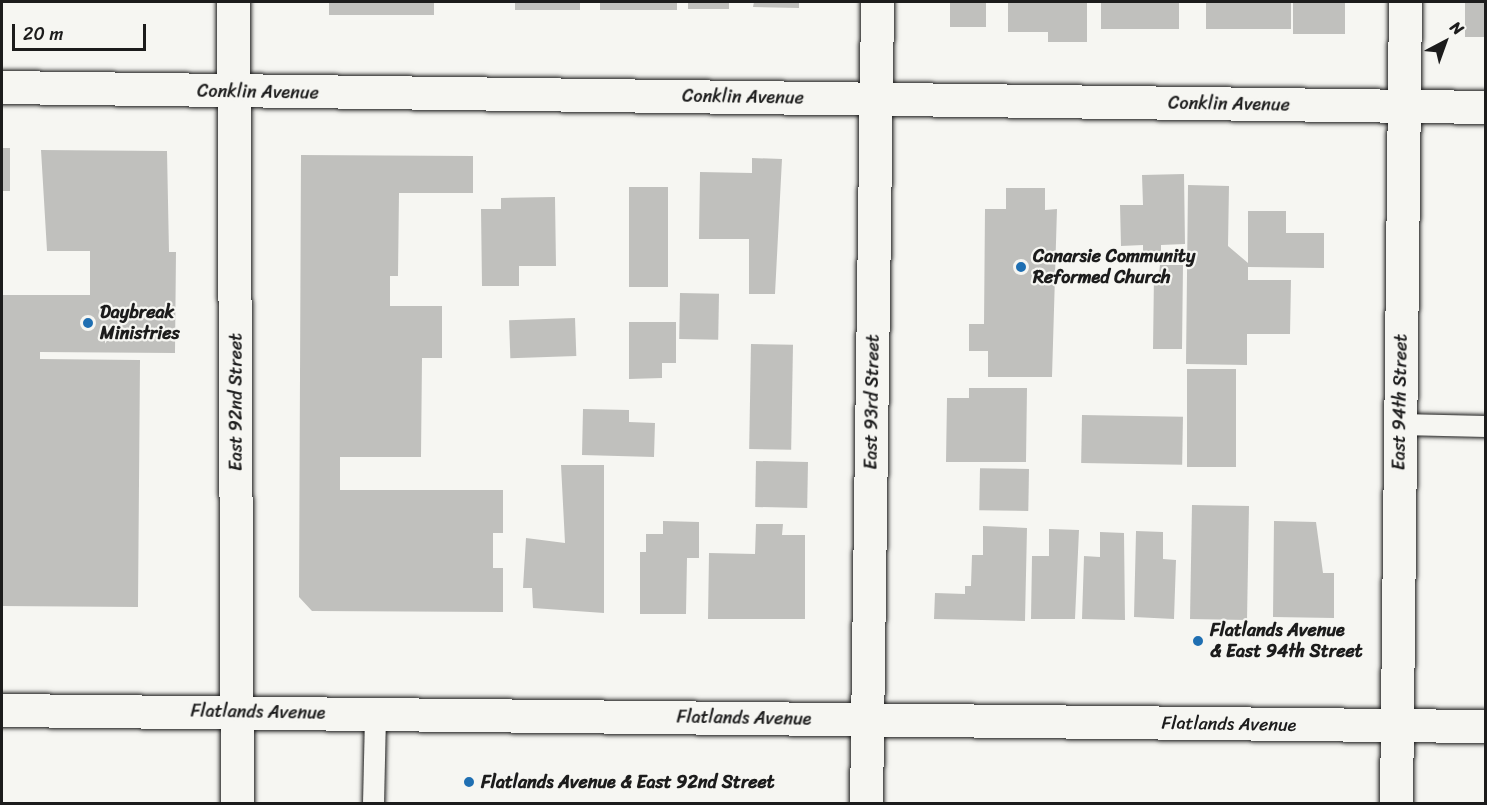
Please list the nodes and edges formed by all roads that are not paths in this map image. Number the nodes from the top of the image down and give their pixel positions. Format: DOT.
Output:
graph roads {
  1 [pos="233,2"];
  2 [pos="877,2"];
  3 [pos="1405,2"];
  4 [pos="2,87"];
  5 [pos="234,92"];
  6 [pos="876,99"];
  7 [pos="1404,106"];
  8 [pos="1485,107"];
  9 [pos="1400,424"];
  10 [pos="1485,426"];
  11 [pos="2,710"];
  12 [pos="237,711"];
  13 [pos="375,714"];
  14 [pos="867,720"];
  15 [pos="1396,725"];
  16 [pos="1485,726"];
  17 [pos="237,804"];
  18 [pos="373,804"];
  19 [pos="866,804"];
  20 [pos="1396,804"];
  1 -- 5 [label="street, East 92nd Street"];
  2 -- 6 [label="street, East 93rd Street"];
  3 -- 7 [label="street, East 94th Street"];
  4 -- 5 [label="street, Conklin Avenue"];
  5 -- 6 [label="street, Conklin Avenue"];
  5 -- 12 [label="street, East 92nd Street"];
  6 -- 7 [label="street, Conklin Avenue"];
  6 -- 14 [label="street, East 93rd Street"];
  7 -- 8 [label="street, Conklin Avenue"];
  7 -- 9 [label="street, East 94th Street"];
  9 -- 10 [label="lane"];
  9 -- 15 [label="street, East 94th Street"];
  11 -- 12 [label="street, Flatlands Avenue"];
  12 -- 13 [label="street, Flatlands Avenue"];
  12 -- 17 [label="street, East 92nd Street"];
  13 -- 14 [label="street, Flatlands Avenue"];
  13 -- 18 [label="lane"];
  14 -- 15 [label="street, Flatlands Avenue"];
  14 -- 19 [label="street, East 93rd Street"];
  15 -- 16 [label="street, Flatlands Avenue"];
  15 -- 20 [label="street, East 94th Street"];
}
